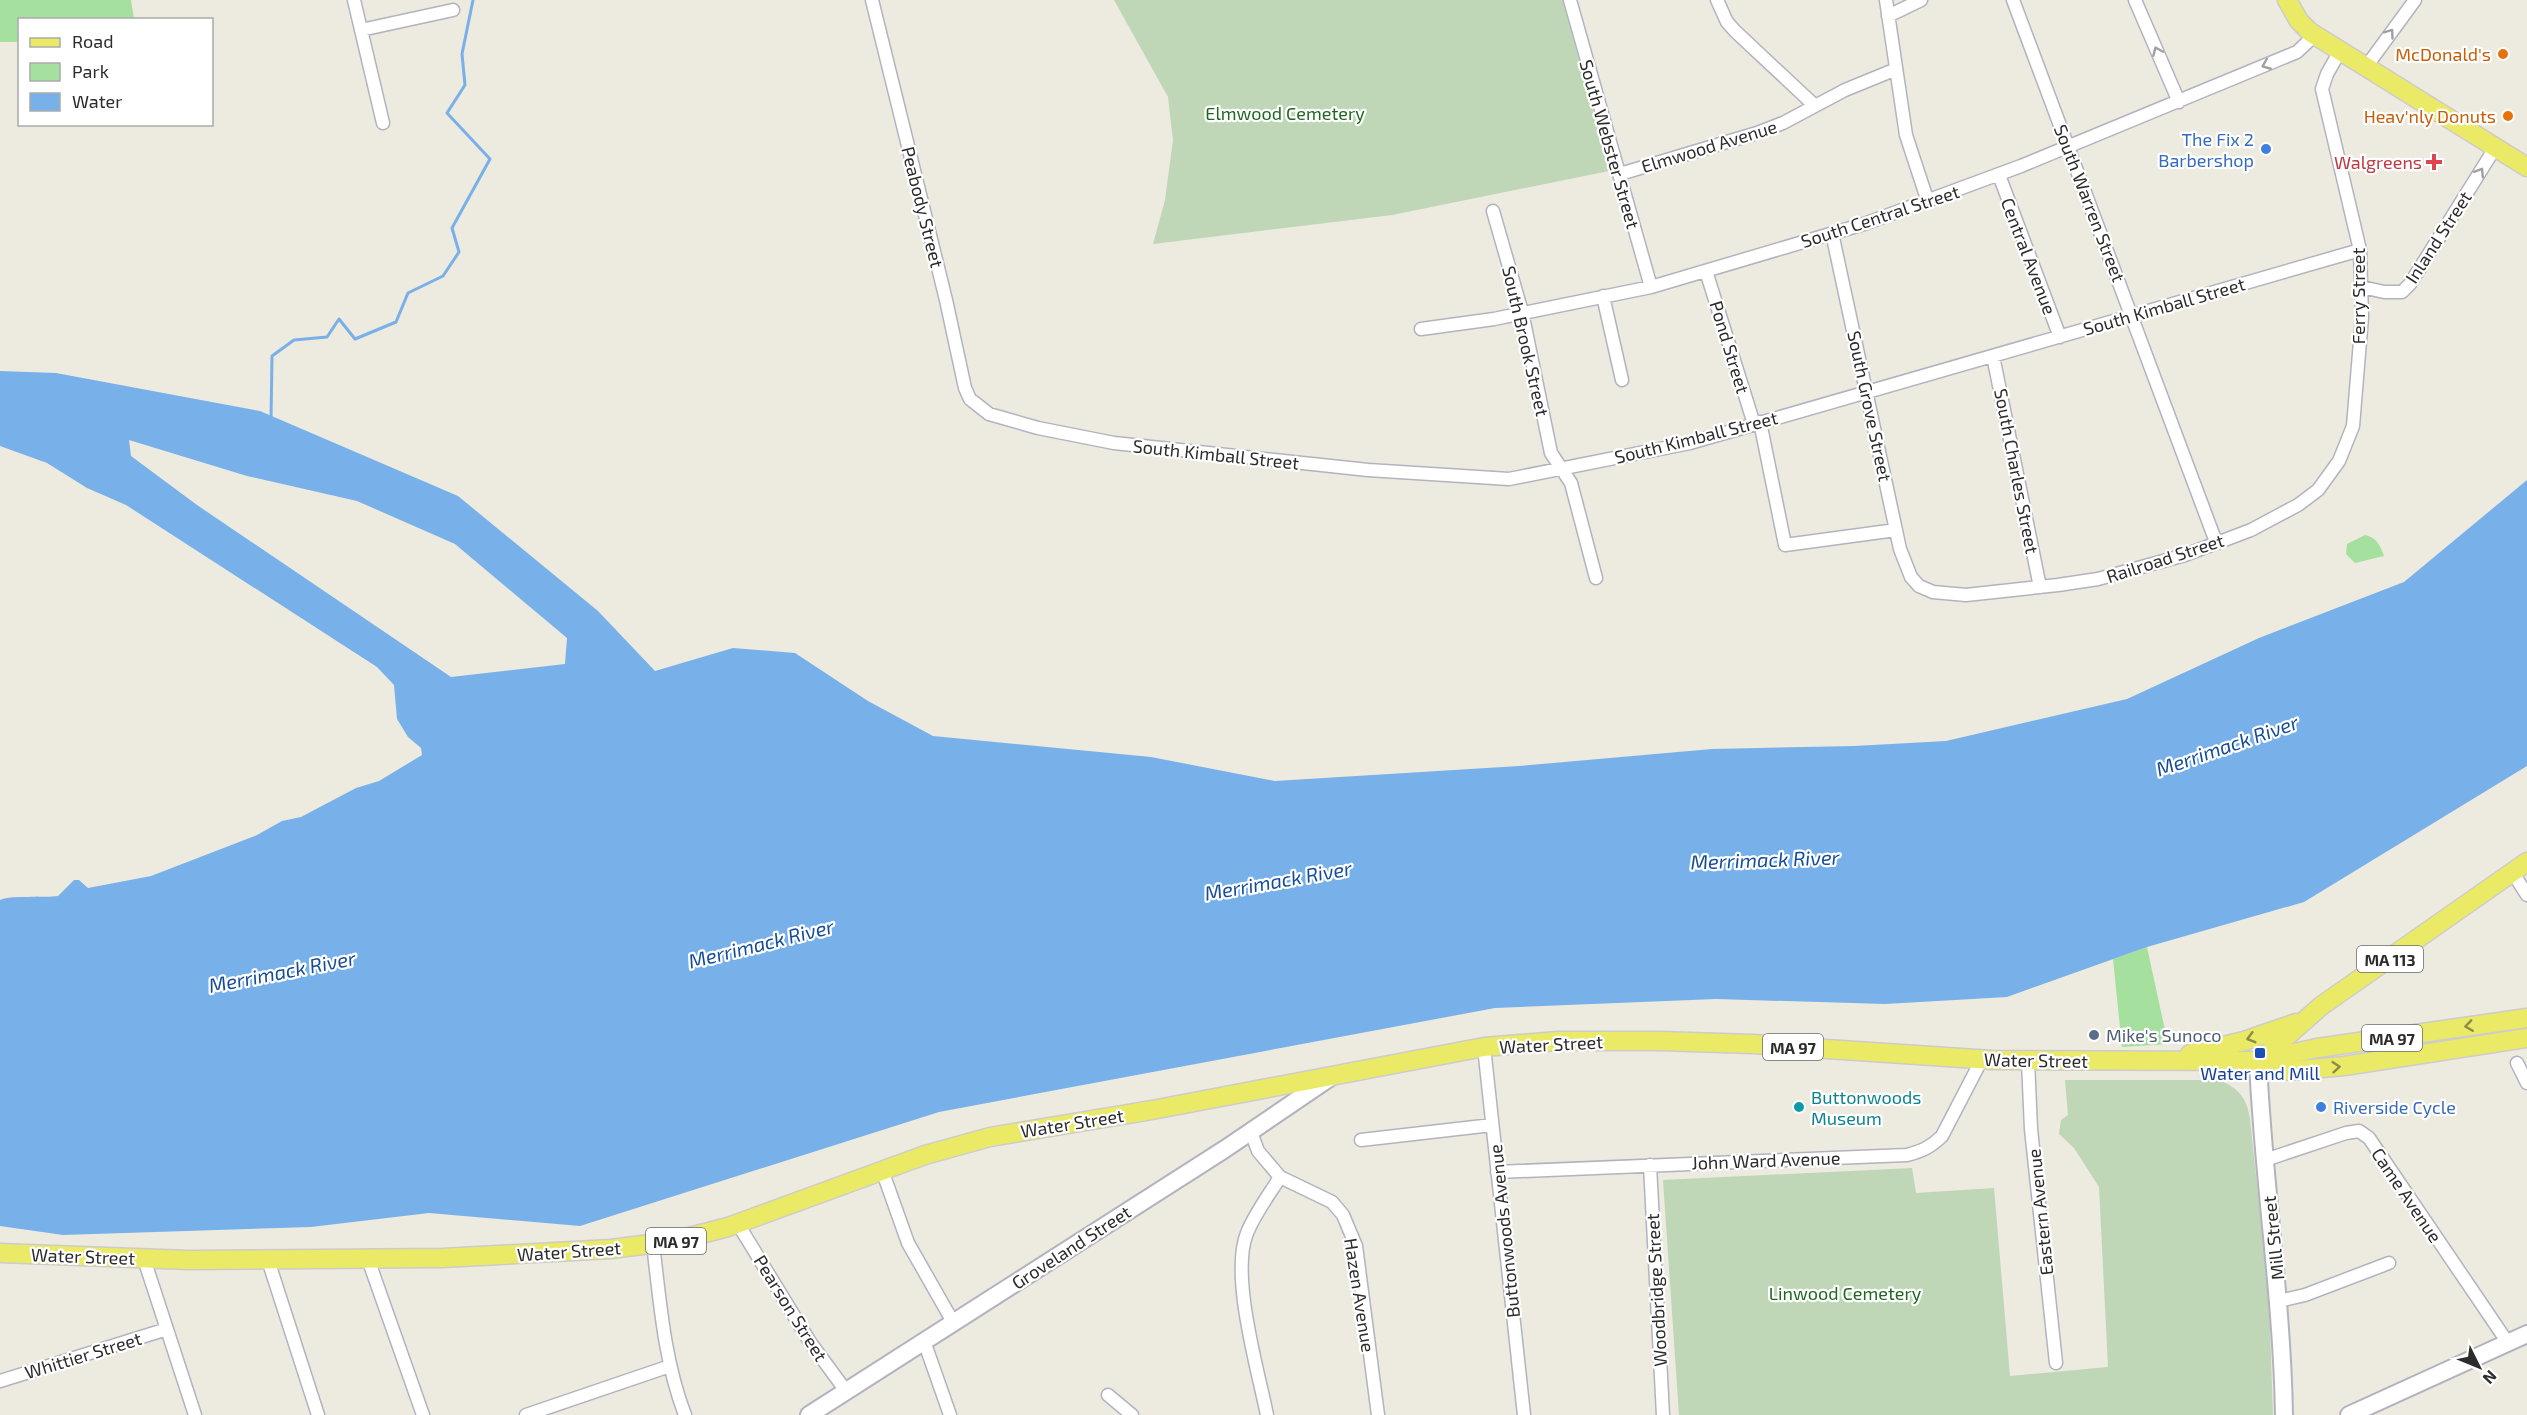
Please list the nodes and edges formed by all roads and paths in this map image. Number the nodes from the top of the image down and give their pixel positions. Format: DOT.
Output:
graph roads {
  1 [pos="354,0"];
  2 [pos="872,0"];
  3 [pos="1570,0"];
  4 [pos="1717,0"];
  5 [pos="1886,0"];
  6 [pos="1921,0"];
  7 [pos="2013,0"];
  8 [pos="2136,0"];
  9 [pos="2287,0"];
  10 [pos="2415,0"];
  11 [pos="453,10"];
  12 [pos="1888,16"];
  13 [pos="361,30"];
  14 [pos="2315,35"];
  15 [pos="2340,51"];
  16 [pos="2366,67"];
  17 [pos="1894,70"];
  18 [pos="2179,102"];
  19 [pos="1814,105"];
  20 [pos="383,123"];
  21 [pos="2069,147"];
  22 [pos="2495,148"];
  23 [pos="2527,167"];
  24 [pos="1620,174"];
  25 [pos="1999,175"];
  26 [pos="1928,202"];
  27 [pos="1494,211"];
  28 [pos="1832,233"];
  29 [pos="2360,250"];
  30 [pos="1706,271"];
  31 [pos="1651,287"];
  32 [pos="2362,287"];
  33 [pos="1603,296"];
  34 [pos="1522,312"];
  35 [pos="2133,315"];
  36 [pos="1421,329"];
  37 [pos="2060,337"];
  38 [pos="1993,356"];
  39 [pos="1622,380"];
  40 [pos="1868,392"];
  41 [pos="982,410"];
  42 [pos="1757,423"];
  43 [pos="2349,440"];
  44 [pos="1562,468"];
  45 [pos="1896,530"];
  46 [pos="2217,542"];
  47 [pos="1911,577"];
  48 [pos="1596,578"];
  49 [pos="2040,587"];
  50 [pos="2520,867"];
  51 [pos="2527,895"];
  52 [pos="2527,1018"];
  53 [pos="2306,1019"];
  54 [pos="2527,1038"];
  55 [pos="1484,1047"];
  56 [pos="1982,1059"];
  57 [pos="2028,1061"];
  58 [pos="2155,1061"];
  59 [pos="2258,1061"];
  60 [pos="2517,1063"];
  61 [pos="1331,1077"];
  62 [pos="2527,1083"];
  63 [pos="1492,1125"];
  64 [pos="1251,1132"];
  65 [pos="1361,1140"];
  66 [pos="2265,1160"];
  67 [pos="1650,1165"];
  68 [pos="882,1170"];
  69 [pos="1497,1172"];
  70 [pos="1280,1177"];
  71 [pos="738,1224"];
  72 [pos="653,1244"];
  73 [pos="0,1253"];
  74 [pos="144,1258"];
  75 [pos="368,1259"];
  76 [pos="268,1260"];
  77 [pos="2389,1263"];
  78 [pos="2279,1301"];
  79 [pos="953,1322"];
  80 [pos="167,1329"];
  81 [pos="2527,1334"];
  82 [pos="924,1341"];
  83 [pos="2508,1342"];
  84 [pos="2056,1363"];
  85 [pos="670,1366"];
  86 [pos="0,1381"];
  87 [pos="846,1391"];
  88 [pos="1108,1395"];
  89 [pos="195,1415"];
  90 [pos="318,1415"];
  91 [pos="423,1415"];
  92 [pos="526,1415"];
  93 [pos="685,1415"];
  94 [pos="809,1415"];
  95 [pos="950,1415"];
  96 [pos="1132,1415"];
  97 [pos="1267,1415"];
  98 [pos="1378,1415"];
  99 [pos="1524,1415"];
  100 [pos="1663,1415"];
  101 [pos="2284,1415"];
  102 [pos="2349,1415"];
  1 -- 13 [label="street"];
  2 -- 41 [label="street, Peabody Street"];
  3 -- 24 [label="street, South Webster Street"];
  4 -- 19 [label="street"];
  5 -- 12 [label="street"];
  6 -- 12 [label="street"];
  7 -- 21 [label="street, South Warren Street"];
  18 -- 8 [label="street, one-way"];
  9 -- 14 [label="main road"];
  16 -- 10 [label="street, one-way"];
  11 -- 13 [label="street"];
  12 -- 17 [label="street"];
  13 -- 20 [label="street"];
  14 -- 15 [label="main road"];
  14 -- 18 [label="street, South Central Street, one-way"];
  15 -- 16 [label="main road"];
  15 -- 29 [label="street, Ferry Street"];
  16 -- 22 [label="main road"];
  17 -- 19 [label="street, Elmwood Avenue"];
  17 -- 26 [label="street"];
  18 -- 21 [label="street, South Central Street"];
  19 -- 24 [label="street, Elmwood Avenue"];
  21 -- 25 [label="street, South Central Street"];
  21 -- 35 [label="street, South Warren Street"];
  22 -- 23 [label="main road"];
  32 -- 22 [label="street, Inland Street, one-way"];
  24 -- 31 [label="street, South Webster Street"];
  25 -- 26 [label="street, South Central Street"];
  25 -- 37 [label="street, Central Avenue"];
  26 -- 28 [label="street, South Central Street"];
  27 -- 34 [label="street, South Brook Street"];
  28 -- 30 [label="street, South Central Street"];
  28 -- 40 [label="street, South Grove Street"];
  29 -- 32 [label="street, Ferry Street"];
  29 -- 35 [label="street, South Kimball Street"];
  30 -- 31 [label="street, South Central Street"];
  30 -- 42 [label="street, Pond Street"];
  31 -- 33 [label="street, South Central Street"];
  32 -- 43 [label="street, Ferry Street"];
  33 -- 34 [label="street, South Central Street"];
  33 -- 39 [label="street"];
  34 -- 36 [label="street, South Central Street"];
  34 -- 44 [label="street, South Brook Street"];
  35 -- 37 [label="street, South Kimball Street"];
  35 -- 46 [label="street, South Warren Street"];
  37 -- 38 [label="street, South Kimball Street"];
  38 -- 40 [label="street, South Kimball Street"];
  38 -- 49 [label="street, South Charles Street"];
  40 -- 42 [label="street, South Kimball Street"];
  40 -- 45 [label="street, South Grove Street"];
  41 -- 44 [label="street, South Kimball Street"];
  42 -- 44 [label="street, South Kimball Street"];
  42 -- 45 [label="street, Pond Street"];
  43 -- 46 [label="street, Railroad Street"];
  44 -- 48 [label="street, South Brook Street"];
  45 -- 47 [label="street, South Grove Street"];
  46 -- 49 [label="street, Railroad Street"];
  47 -- 49 [label="street, Railroad Street"];
  50 -- 51 [label="street"];
  50 -- 53 [label="main road, Water Street / MA 113"];
  52 -- 59 [label="main road, MA 97, one-way"];
  53 -- 58 [label="main road, Water Street, one-way"];
  53 -- 59 [label="main road, Water Street / MA 113"];
  59 -- 54 [label="main road, MA 97, one-way"];
  55 -- 56 [label="main road, Water Street / MA 97"];
  55 -- 61 [label="main road, Water Street / MA 97"];
  55 -- 63 [label="street, Buttonwoods Avenue"];
  56 -- 57 [label="main road, Water Street / MA 97"];
  56 -- 67 [label="street, John Ward Avenue"];
  57 -- 58 [label="main road, Water Street / MA 97"];
  57 -- 84 [label="street, Eastern Avenue"];
  58 -- 59 [label="main road, Water Street / MA 97"];
  59 -- 66 [label="main road, Mill Street"];
  60 -- 62 [label="street"];
  61 -- 64 [label="main road, Groveland Street"];
  61 -- 68 [label="main road, Water Street / MA 97"];
  63 -- 65 [label="street"];
  63 -- 69 [label="street, Buttonwoods Avenue"];
  64 -- 70 [label="street"];
  64 -- 79 [label="main road, Groveland Street"];
  66 -- 78 [label="main road, Mill Street"];
  66 -- 83 [label="street, Came Avenue"];
  67 -- 69 [label="street, John Ward Avenue"];
  67 -- 100 [label="street, Woodbridge Street"];
  68 -- 71 [label="main road, Water Street / MA 97"];
  68 -- 79 [label="street"];
  69 -- 99 [label="street, Buttonwoods Avenue"];
  70 -- 97 [label="street"];
  70 -- 98 [label="street, Hazen Avenue"];
  71 -- 72 [label="main road, Water Street / MA 97"];
  71 -- 87 [label="street, Pearson Street"];
  72 -- 75 [label="main road, Water Street / MA 97"];
  72 -- 85 [label="street"];
  73 -- 74 [label="main road, Water Street / MA 97"];
  74 -- 76 [label="main road, Water Street / MA 97"];
  74 -- 80 [label="street"];
  75 -- 76 [label="main road, Water Street / MA 97"];
  75 -- 91 [label="street"];
  76 -- 90 [label="street"];
  77 -- 78 [label="street"];
  78 -- 101 [label="main road, Mill Street"];
  79 -- 82 [label="main road, Groveland Street"];
  80 -- 86 [label="street, Whittier Street"];
  80 -- 89 [label="street"];
  81 -- 83 [label="main road"];
  82 -- 87 [label="main road, Groveland Street"];
  82 -- 95 [label="street"];
  83 -- 102 [label="main road"];
  85 -- 92 [label="street"];
  85 -- 93 [label="street"];
  87 -- 94 [label="main road, Groveland Street"];
  88 -- 96 [label="street"];
}
